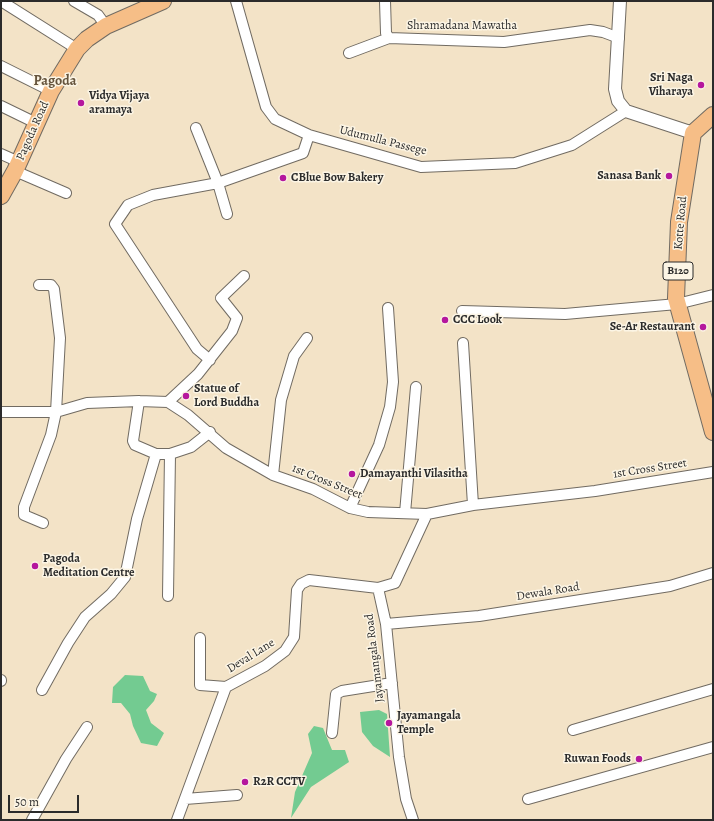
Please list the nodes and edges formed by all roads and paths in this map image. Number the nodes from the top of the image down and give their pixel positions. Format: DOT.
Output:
graph roads {
  1 [pos="1,1"];
  2 [pos="74,1"];
  3 [pos="163,1"];
  4 [pos="236,1"];
  5 [pos="385,1"];
  6 [pos="620,1"];
  7 [pos="106,26"];
  8 [pos="389,38"];
  9 [pos="619,38"];
  10 [pos="77,49"];
  11 [pos="349,53"];
  12 [pos="1,66"];
  13 [pos="51,91"];
  14 [pos="1,106"];
  15 [pos="626,111"];
  16 [pos="713,115"];
  17 [pos="38,124"];
  18 [pos="196,128"];
  19 [pos="693,133"];
  20 [pos="309,135"];
  21 [pos="1,154"];
  22 [pos="17,167"];
  23 [pos="218,183"];
  24 [pos="66,193"];
  25 [pos="1,196"];
  26 [pos="227,214"];
  27 [pos="244,276"];
  28 [pos="39,286"];
  29 [pos="713,295"];
  30 [pos="677,304"];
  31 [pos="388,308"];
  32 [pos="462,311"];
  33 [pos="307,338"];
  34 [pos="463,343"];
  35 [pos="210,360"];
  36 [pos="416,387"];
  37 [pos="139,401"];
  38 [pos="168,402"];
  39 [pos="709,404"];
  40 [pos="1,412"];
  41 [pos="56,412"];
  42 [pos="210,432"];
  43 [pos="713,432"];
  44 [pos="156,454"];
  45 [pos="170,454"];
  46 [pos="713,472"];
  47 [pos="273,475"];
  48 [pos="474,505"];
  49 [pos="350,508"];
  50 [pos="405,513"];
  51 [pos="427,514"];
  52 [pos="43,523"];
  53 [pos="713,573"];
  54 [pos="378,588"];
  55 [pos="168,596"];
  56 [pos="386,624"];
  57 [pos="200,638"];
  58 [pos="392,683"];
  59 [pos="226,687"];
  60 [pos="713,689"];
  61 [pos="42,690"];
  62 [pos="87,727"];
  63 [pos="573,730"];
  64 [pos="332,733"];
  65 [pos="713,747"];
  66 [pos="238,795"];
  67 [pos="185,799"];
  68 [pos="528,799"];
  69 [pos="32,820"];
  70 [pos="177,820"];
  71 [pos="413,820"];
  1 -- 10 [label="street"];
  2 -- 7 [label="street"];
  3 -- 7 [label="main road, Pagoda Road"];
  4 -- 20 [label="street, Udumulla Passege"];
  5 -- 8 [label="street"];
  6 -- 9 [label="street"];
  7 -- 10 [label="main road, Pagoda Road"];
  8 -- 9 [label="street, Shramadana Mawatha"];
  8 -- 11 [label="street"];
  9 -- 15 [label="street"];
  10 -- 13 [label="main road, Pagoda Road"];
  12 -- 13 [label="street"];
  13 -- 17 [label="main road, Pagoda Road"];
  14 -- 17 [label="street"];
  15 -- 19 [label="street"];
  15 -- 20 [label="street, Udumulla Passege"];
  16 -- 19 [label="main road"];
  17 -- 22 [label="main road, Pagoda Road"];
  18 -- 23 [label="street"];
  19 -- 30 [label="main road, Kotte Road / B120"];
  20 -- 23 [label="street"];
  21 -- 22 [label="street"];
  22 -- 24 [label="street"];
  22 -- 25 [label="main road, Pagoda Road"];
  23 -- 26 [label="street"];
  23 -- 35 [label="street"];
  27 -- 35 [label="street"];
  28 -- 41 [label="street"];
  29 -- 30 [label="street"];
  30 -- 32 [label="street"];
  30 -- 39 [label="main road, Kotte Road / B120"];
  31 -- 49 [label="street"];
  33 -- 47 [label="street"];
  34 -- 48 [label="street"];
  35 -- 38 [label="street"];
  36 -- 50 [label="street"];
  37 -- 38 [label="street"];
  37 -- 41 [label="street"];
  37 -- 44 [label="street"];
  38 -- 42 [label="street, 1st Cross Street"];
  39 -- 43 [label="main road, Kotte Road / B120"];
  40 -- 41 [label="street"];
  41 -- 52 [label="street"];
  42 -- 45 [label="street"];
  42 -- 47 [label="street, 1st Cross Street"];
  44 -- 45 [label="street"];
  44 -- 61 [label="street"];
  45 -- 55 [label="street"];
  46 -- 48 [label="street, 1st Cross Street"];
  47 -- 49 [label="street, 1st Cross Street"];
  48 -- 51 [label="street, 1st Cross Street"];
  49 -- 50 [label="street, 1st Cross Street"];
  50 -- 51 [label="street, 1st Cross Street"];
  51 -- 54 [label="street, Deval Lane"];
  53 -- 56 [label="street, Dewala Road"];
  54 -- 56 [label="street, Jayamangala Road"];
  54 -- 59 [label="street, Deval Lane"];
  56 -- 58 [label="street, Jayamangala Road"];
  57 -- 59 [label="street"];
  58 -- 64 [label="street"];
  58 -- 71 [label="street, Jayamangala Road"];
  59 -- 67 [label="street, Deval Lane"];
  60 -- 63 [label="street"];
  62 -- 69 [label="street"];
  65 -- 68 [label="street"];
  66 -- 67 [label="street"];
  67 -- 70 [label="street, Deval Lane"];
}
